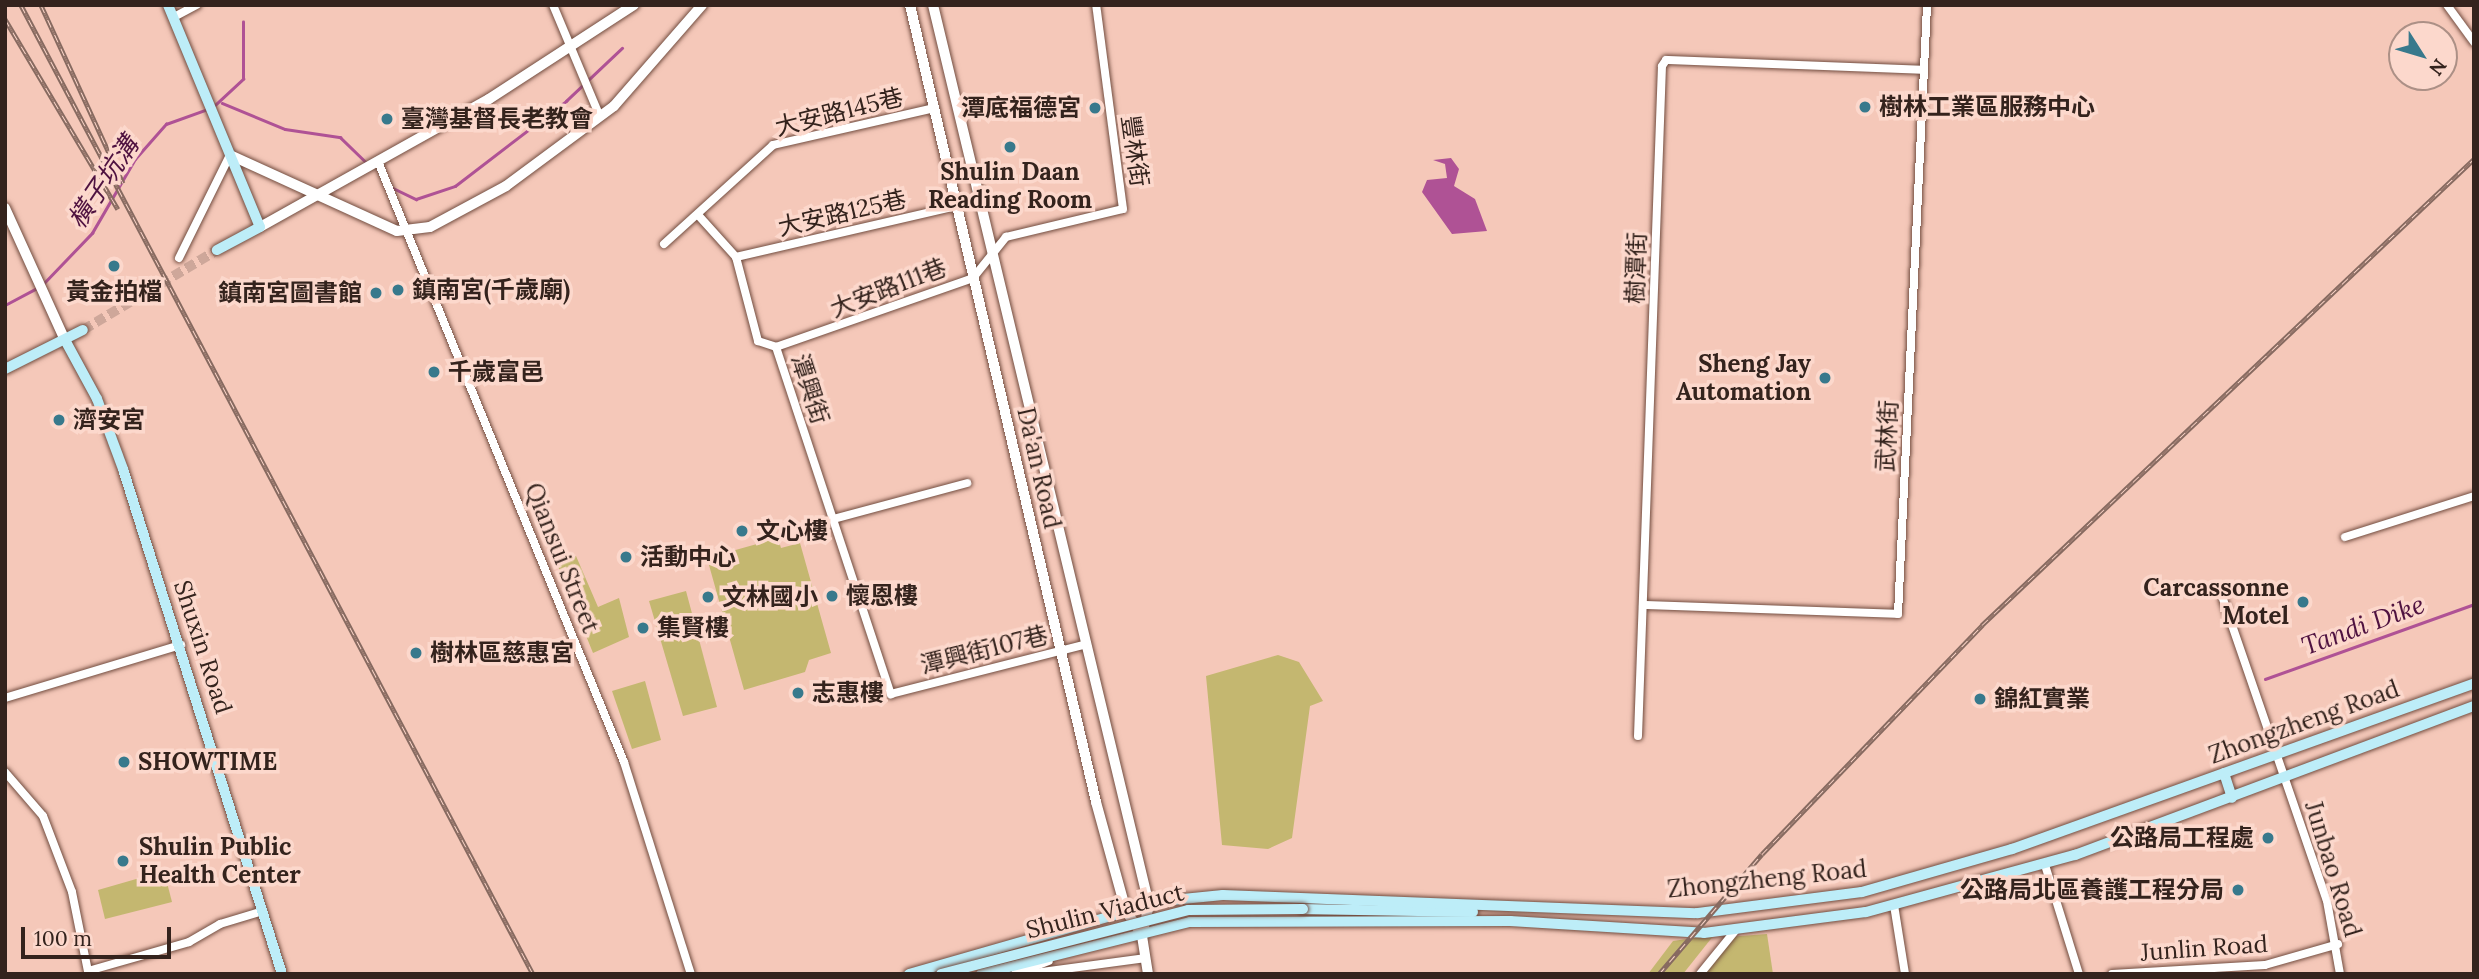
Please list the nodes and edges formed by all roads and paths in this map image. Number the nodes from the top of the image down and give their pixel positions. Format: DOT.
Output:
graph roads {
  1 [pos="168,5"];
  2 [pos="197,5"];
  3 [pos="552,5"];
  4 [pos="634,5"];
  5 [pos="702,5"];
  6 [pos="910,5"];
  7 [pos="933,5"];
  8 [pos="1096,5"];
  9 [pos="1927,5"];
  10 [pos="2447,5"];
  11 [pos="174,17"];
  12 [pos="2474,42"];
  13 [pos="569,49"];
  14 [pos="1924,70"];
  15 [pos="934,108"];
  16 [pos="600,117"];
  17 [pos="230,155"];
  18 [pos="373,167"];
  19 [pos="322,194"];
  20 [pos="957,206"];
  21 [pos="5,208"];
  22 [pos="699,216"];
  23 [pos="260,227"];
  24 [pos="411,231"];
  25 [pos="664,244"];
  26 [pos="994,245"];
  27 [pos="217,250"];
  28 [pos="736,257"];
  29 [pos="179,258"];
  30 [pos="973,278"];
  31 [pos="83,330"];
  32 [pos="65,340"];
  33 [pos="776,347"];
  34 [pos="5,369"];
  35 [pos="967,484"];
  36 [pos="2474,496"];
  37 [pos="833,519"];
  38 [pos="2345,537"];
  39 [pos="2223,599"];
  40 [pos="1643,605"];
  41 [pos="1087,644"];
  42 [pos="181,645"];
  43 [pos="1060,650"];
  44 [pos="2474,684"];
  45 [pos="891,694"];
  46 [pos="5,698"];
  47 [pos="2474,706"];
  48 [pos="1638,736"];
  49 [pos="2278,754"];
  50 [pos="5,772"];
  51 [pos="2224,773"];
  52 [pos="2285,776"];
  53 [pos="2232,797"];
  54 [pos="2045,864"];
  55 [pos="1149,905"];
  56 [pos="1894,905"];
  57 [pos="1754,906"];
  58 [pos="263,911"];
  59 [pos="1125,911"];
  60 [pos="1511,916"];
  61 [pos="1756,929"];
  62 [pos="1735,930"];
  63 [pos="1037,935"];
  64 [pos="1142,936"];
  65 [pos="2338,944"];
  66 [pos="1078,951"];
  67 [pos="1146,958"];
  68 [pos="282,974"];
  69 [pos="691,974"];
  70 [pos="909,974"];
  71 [pos="941,974"];
  72 [pos="981,974"];
  73 [pos="1016,974"];
  74 [pos="1027,974"];
  75 [pos="1148,974"];
  76 [pos="1700,974"];
  77 [pos="1905,974"];
  78 [pos="2079,974"];
  79 [pos="2112,974"];
  80 [pos="2340,974"];
  1 -- 11 [label="main road"];
  2 -- 11 [label="street"];
  3 -- 13 [label="street"];
  4 -- 13 [label="street"];
  5 -- 16 [label="street"];
  6 -- 15 [label="street, Da'an Road"];
  7 -- 26 [label="street, Da'an Road"];
  8 -- 26 [label="street, 豐林街"];
  9 -- 14 [label="street, 武林街"];
  10 -- 12 [label="street"];
  11 -- 17 [label="main road"];
  13 -- 16 [label="street"];
  13 -- 18 [label="street"];
  14 -- 40 [label="street, 武林街"];
  14 -- 40 [label="street, 樹潭街"];
  15 -- 20 [label="street, Da'an Road"];
  15 -- 22 [label="street, 大安路145巷"];
  16 -- 24 [label="street"];
  17 -- 19 [label="street"];
  17 -- 23 [label="main road"];
  17 -- 29 [label="street"];
  18 -- 19 [label="street"];
  18 -- 24 [label="street, Qiansui Street"];
  19 -- 23 [label="street"];
  19 -- 24 [label="street"];
  20 -- 28 [label="street, 大安路125巷"];
  20 -- 30 [label="street, Da'an Road"];
  21 -- 32 [label="street"];
  22 -- 25 [label="street, 大安路145巷"];
  22 -- 28 [label="street, 潭興街"];
  23 -- 27 [label="main road"];
  24 -- 69 [label="street, Qiansui Street"];
  26 -- 30 [label="street"];
  26 -- 41 [label="street, Da'an Road"];
  28 -- 33 [label="street, 潭興街"];
  30 -- 33 [label="street, 大安路111巷"];
  30 -- 43 [label="street, Da'an Road"];
  31 -- 32 [label="main road"];
  32 -- 34 [label="main road"];
  32 -- 42 [label="main road, Shuxin Road"];
  33 -- 37 [label="street, 潭興街"];
  35 -- 37 [label="street"];
  36 -- 38 [label="street"];
  37 -- 45 [label="street, 潭興街"];
  39 -- 49 [label="street, Junbao Road"];
  40 -- 48 [label="street, 樹潭街"];
  41 -- 43 [label="street, 潭興街107巷"];
  41 -- 55 [label="street, Da'an Road"];
  42 -- 46 [label="street"];
  42 -- 58 [label="main road, Shuxin Road"];
  43 -- 45 [label="street, 潭興街107巷"];
  43 -- 59 [label="street, Da'an Road"];
  44 -- 49 [label="main road, Zhongzheng Road"];
  47 -- 52 [label="main road, Zhongzheng Road"];
  49 -- 51 [label="main road, Zhongzheng Road"];
  49 -- 52 [label="street, Junbao Road"];
  50 -- 58 [label="street"];
  51 -- 53 [label="main road"];
  51 -- 57 [label="main road, Zhongzheng Road"];
  52 -- 53 [label="main road, Zhongzheng Road"];
  52 -- 65 [label="street, Junbao Road"];
  53 -- 54 [label="main road, Zhongzheng Road"];
  54 -- 56 [label="main road, Zhongzheng Road"];
  54 -- 78 [label="street"];
  55 -- 59 [label="main road, Zhongzheng Road"];
  55 -- 60 [label="main road, Zhongzheng Road"];
  55 -- 64 [label="street, Da'an Road"];
  56 -- 61 [label="main road, Zhongzheng Road"];
  56 -- 77 [label="street"];
  57 -- 60 [label="main road, Zhongzheng Road"];
  57 -- 61 [label="main road"];
  58 -- 68 [label="main road, Shuxin Road"];
  59 -- 63 [label="main road, Zhongzheng Road"];
  59 -- 64 [label="street, Da'an Road"];
  60 -- 62 [label="main road, Zhongzheng Road"];
  60 -- 64 [label="main road, Zhongzheng Road"];
  60 -- 71 [label="main road, Shulin Viaduct, bridge"];
  61 -- 62 [label="main road, Zhongzheng Road"];
  62 -- 76 [label="street"];
  63 -- 70 [label="main road, Shulin Viaduct"];
  64 -- 66 [label="main road, Zhongzheng Road"];
  64 -- 67 [label="street, Da'an Road"];
  65 -- 79 [label="street, Junlin Road"];
  65 -- 80 [label="street, Junbao Road"];
  66 -- 72 [label="main road, Shulin Viaduct"];
  66 -- 73 [label="street"];
  67 -- 74 [label="street"];
  67 -- 75 [label="street, Da'an Road"];
}
